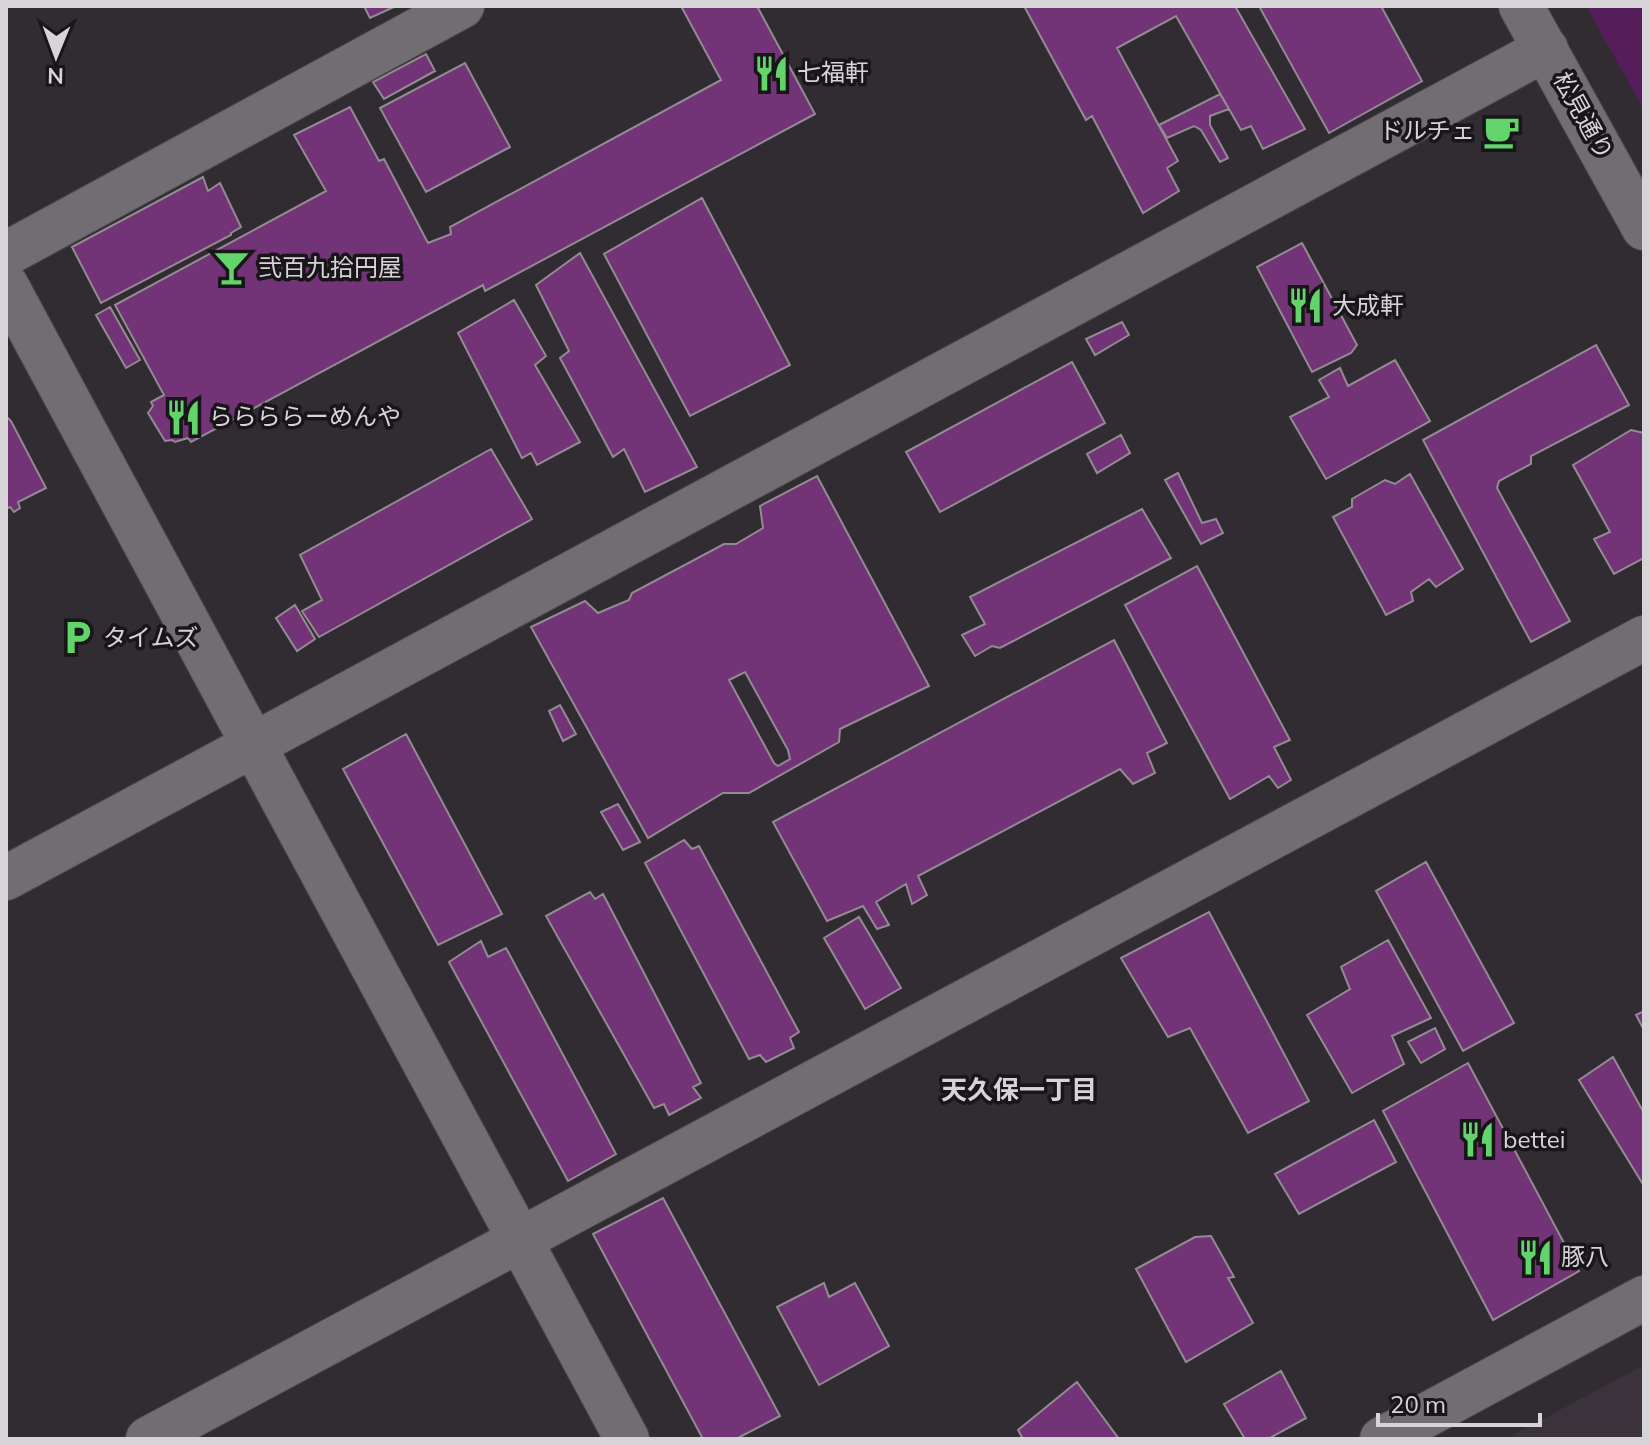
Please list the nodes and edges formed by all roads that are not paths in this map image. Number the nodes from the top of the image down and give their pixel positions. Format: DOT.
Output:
graph roads {
  1 [pos="462,6"];
  2 [pos="1521,6"];
  3 [pos="1546,49"];
  4 [pos="1644,228"];
  5 [pos="6,254"];
  6 [pos="6,285"];
  7 [pos="1644,638"];
  8 [pos="254,745"];
  9 [pos="6,878"];
  10 [pos="520,1240"];
  11 [pos="1644,1298"];
  12 [pos="148,1439"];
  13 [pos="627,1439"];
  14 [pos="1382,1439"];
  1 -- 5 [label="street"];
  2 -- 3 [label="street, 松見通り"];
  3 -- 4 [label="street, 松見通り"];
  3 -- 8 [label="street"];
  6 -- 8 [label="street"];
  7 -- 10 [label="street"];
  8 -- 9 [label="street"];
  8 -- 10 [label="street"];
  10 -- 12 [label="street"];
  10 -- 13 [label="street"];
  11 -- 14 [label="street"];
}
